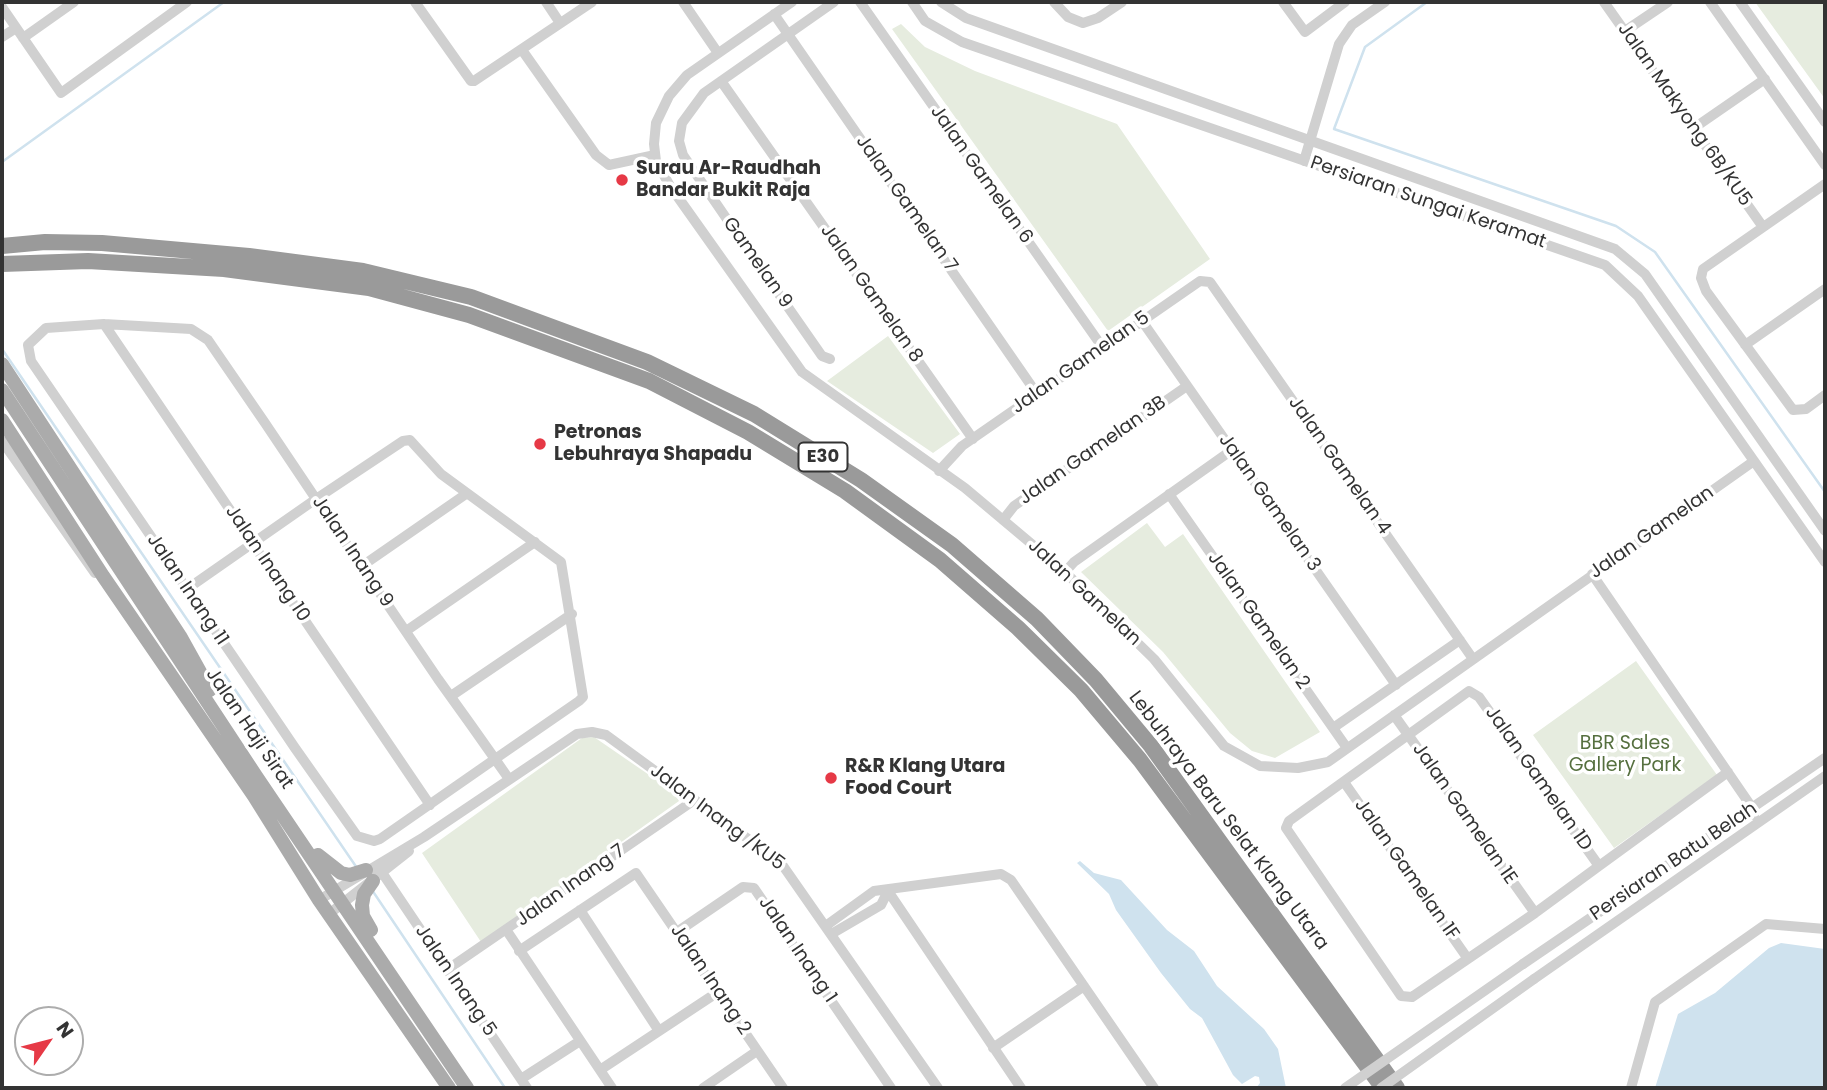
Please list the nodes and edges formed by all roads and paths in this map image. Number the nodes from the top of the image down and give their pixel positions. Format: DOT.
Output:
graph roads {
  1 [pos="74,2"];
  2 [pos="187,2"];
  3 [pos="415,2"];
  4 [pos="546,2"];
  5 [pos="592,2"];
  6 [pos="683,2"];
  7 [pos="792,2"];
  8 [pos="834,2"];
  9 [pos="860,2"];
  10 [pos="912,2"];
  11 [pos="941,2"];
  12 [pos="1054,2"];
  13 [pos="1122,2"];
  14 [pos="1283,2"];
  15 [pos="1345,2"];
  16 [pos="1385,2"];
  17 [pos="1604,2"];
  18 [pos="1668,2"];
  19 [pos="1710,2"];
  20 [pos="1740,2"];
  21 [pos="2,7"];
  22 [pos="774,14"];
  23 [pos="561,23"];
  24 [pos="16,28"];
  25 [pos="1625,31"];
  26 [pos="788,34"];
  27 [pos="2,37"];
  28 [pos="23,38"];
  29 [pos="522,50"];
  30 [pos="718,53"];
  31 [pos="1765,79"];
  32 [pos="721,81"];
  33 [pos="1825,122"];
  34 [pos="1693,128"];
  35 [pos="1309,138"];
  36 [pos="655,155"];
  37 [pos="1304,161"];
  38 [pos="1825,165"];
  39 [pos="1825,184"];
  40 [pos="1763,227"];
  41 [pos="2,246"];
  42 [pos="2,264"];
  43 [pos="1200,281"];
  44 [pos="1825,289"];
  45 [pos="1142,321"];
  46 [pos="104,324"];
  47 [pos="191,329"];
  48 [pos="1745,345"];
  49 [pos="1103,348"];
  50 [pos="830,359"];
  51 [pos="2,364"];
  52 [pos="1187,386"];
  53 [pos="2,390"];
  54 [pos="1037,394"];
  55 [pos="1825,395"];
  56 [pos="2,420"];
  57 [pos="973,439"];
  58 [pos="2,441"];
  59 [pos="1232,450"];
  60 [pos="1754,461"];
  61 [pos="939,471"];
  62 [pos="466,494"];
  63 [pos="1170,494"];
  64 [pos="316,499"];
  65 [pos="1003,520"];
  66 [pos="1825,531"];
  67 [pos="535,542"];
  68 [pos="253,543"];
  69 [pos="1825,562"];
  70 [pos="362,566"];
  71 [pos="1065,572"];
  72 [pos="1592,574"];
  73 [pos="187,589"];
  74 [pos="572,614"];
  75 [pos="132,618"];
  76 [pos="406,631"];
  77 [pos="1460,640"];
  78 [pos="1473,659"];
  79 [pos="1396,685"];
  80 [pos="451,696"];
  81 [pos="1394,715"];
  82 [pos="1333,728"];
  83 [pos="1408,735"];
  84 [pos="1347,748"];
  85 [pos="1825,758"];
  86 [pos="495,759"];
  87 [pos="1728,772"];
  88 [pos="256,776"];
  89 [pos="1825,776"];
  90 [pos="509,779"];
  91 [pos="1344,782"];
  92 [pos="693,801"];
  93 [pos="430,805"];
  94 [pos="1753,809"];
  95 [pos="297,834"];
  96 [pos="424,837"];
  97 [pos="1734,839"];
  98 [pos="1599,866"];
  99 [pos="352,877"];
  100 [pos="369,882"];
  101 [pos="888,891"];
  102 [pos="339,897"];
  103 [pos="319,900"];
  104 [pos="580,910"];
  105 [pos="1535,913"];
  106 [pos="329,914"];
  107 [pos="830,929"];
  108 [pos="1825,929"];
  109 [pos="507,931"];
  110 [pos="677,932"];
  111 [pos="519,951"];
  112 [pos="1468,959"];
  113 [pos="448,970"];
  114 [pos="1084,986"];
  115 [pos="718,992"];
  116 [pos="420,1018"];
  117 [pos="659,1031"];
  118 [pos="580,1041"];
  119 [pos="993,1048"];
  120 [pos="757,1051"];
  121 [pos="600,1070"];
  122 [pos="524,1084"];
  123 [pos="449,1088"];
  124 [pos="467,1088"];
  125 [pos="612,1088"];
  126 [pos="703,1088"];
  127 [pos="783,1088"];
  128 [pos="891,1088"];
  129 [pos="938,1088"];
  130 [pos="1021,1088"];
  131 [pos="1154,1088"];
  132 [pos="1345,1088"];
  133 [pos="1382,1088"];
  134 [pos="1397,1088"];
  135 [pos="1632,1088"];
  1 -- 28 [label="street"];
  2 -- 28 [label="street"];
  3 -- 29 [label="street"];
  4 -- 23 [label="street"];
  5 -- 23 [label="street"];
  6 -- 30 [label="street"];
  7 -- 22 [label="street, Jalan Gamelan"];
  8 -- 26 [label="street"];
  9 -- 49 [label="street, Jalan Gamelan 6"];
  10 -- 37 [label="street, Persiaran Sungai Keramat"];
  11 -- 35 [label="street, Persiaran Sungai Keramat"];
  12 -- 13 [label="street"];
  14 -- 15 [label="street"];
  16 -- 35 [label="street"];
  17 -- 25 [label="street, Jalan Makyong 6B/KU5"];
  18 -- 25 [label="street"];
  19 -- 31 [label="street"];
  20 -- 33 [label="street"];
  21 -- 24 [label="street"];
  22 -- 26 [label="street, Jalan Gamelan 7"];
  22 -- 30 [label="street, Jalan Gamelan"];
  23 -- 29 [label="street"];
  24 -- 27 [label="street"];
  24 -- 28 [label="street"];
  25 -- 34 [label="street, Jalan Makyong 6B/KU5"];
  26 -- 32 [label="street"];
  26 -- 54 [label="street, Jalan Gamelan 7"];
  29 -- 36 [label="street"];
  30 -- 36 [label="street, Jalan Gamelan"];
  31 -- 34 [label="street"];
  31 -- 38 [label="street"];
  32 -- 50 [label="street, Gamelan 9"];
  32 -- 57 [label="street, Jalan Gamelan 8"];
  34 -- 40 [label="street, Jalan Makyong 6B/KU5"];
  35 -- 37 [label="street"];
  35 -- 66 [label="street, Persiaran Sungai Keramat"];
  36 -- 61 [label="street, Jalan Gamelan"];
  37 -- 60 [label="street, Persiaran Sungai Keramat"];
  39 -- 40 [label="street"];
  40 -- 48 [label="street"];
  41 -- 134 [label="highway, Lebuhraya Baru Selat Klang Utara / E30"];
  42 -- 133 [label="highway, Lebuhraya Baru Selat Klang Utara / E30"];
  43 -- 45 [label="street, Jalan Gamelan 5"];
  43 -- 77 [label="street, Jalan Gamelan 4"];
  44 -- 48 [label="street"];
  45 -- 49 [label="street, Jalan Gamelan 5"];
  45 -- 52 [label="street, Jalan Gamelan 3"];
  46 -- 47 [label="street, Jalan Inang 11"];
  46 -- 68 [label="street, Jalan Inang 10"];
  46 -- 73 [label="street, Jalan Inang 11"];
  47 -- 64 [label="street, Jalan Inang 9"];
  48 -- 55 [label="street"];
  49 -- 54 [label="street, Jalan Gamelan 5"];
  51 -- 88 [label="main road"];
  52 -- 59 [label="street, Jalan Gamelan 3"];
  52 -- 65 [label="street, Jalan Gamelan 3B"];
  53 -- 88 [label="main road, Jalan Haji Sirat"];
  54 -- 57 [label="street, Jalan Gamelan 5"];
  56 -- 75 [label="main road, Jalan Haji Sirat"];
  57 -- 61 [label="street, Jalan Gamelan 5"];
  58 -- 75 [label="street"];
  59 -- 63 [label="street"];
  59 -- 79 [label="street, Jalan Gamelan 3"];
  60 -- 69 [label="street, Persiaran Sungai Keramat"];
  60 -- 72 [label="street, Jalan Gamelan"];
  61 -- 65 [label="street, Jalan Gamelan"];
  62 -- 64 [label="street"];
  62 -- 67 [label="street"];
  62 -- 70 [label="street"];
  63 -- 71 [label="street"];
  63 -- 82 [label="street, Jalan Gamelan 2"];
  64 -- 68 [label="street"];
  64 -- 70 [label="street, Jalan Inang 9"];
  65 -- 71 [label="street, Jalan Gamelan"];
  67 -- 74 [label="street"];
  67 -- 76 [label="street"];
  68 -- 73 [label="street"];
  68 -- 93 [label="street, Jalan Inang 10"];
  70 -- 76 [label="street, Jalan Inang 9"];
  71 -- 84 [label="street, Jalan Gamelan"];
  72 -- 78 [label="street, Jalan Gamelan"];
  72 -- 87 [label="street"];
  73 -- 93 [label="street, Jalan Inang 11"];
  74 -- 80 [label="street"];
  74 -- 86 [label="street, Jalan Inang 11"];
  75 -- 103 [label="main road, Jalan Haji Sirat"];
  76 -- 80 [label="street, Jalan Inang 9"];
  77 -- 78 [label="street, Jalan Gamelan 4"];
  77 -- 79 [label="street"];
  78 -- 81 [label="street, Jalan Gamelan"];
  79 -- 82 [label="street"];
  80 -- 86 [label="street, Jalan Inang 9"];
  81 -- 83 [label="street, Jalan Gamelan 1E"];
  81 -- 84 [label="street, Jalan Gamelan"];
  82 -- 84 [label="street, Jalan Gamelan 2"];
  83 -- 91 [label="street"];
  83 -- 98 [label="street, Jalan Gamelan 1D"];
  83 -- 105 [label="street, Jalan Gamelan 1E"];
  85 -- 94 [label="street, Persiaran Batu Belah"];
  86 -- 90 [label="street, Jalan Inang 9"];
  86 -- 93 [label="street, Jalan Inang 11"];
  87 -- 94 [label="street"];
  87 -- 98 [label="street"];
  88 -- 95 [label="main road, Jalan Haji Sirat"];
  89 -- 97 [label="street, Persiaran Batu Belah"];
  90 -- 92 [label="street, Jalan Inang /KU5"];
  90 -- 96 [label="street, Jalan Inang /KU5"];
  91 -- 112 [label="street, Jalan Gamelan 1F"];
  91 -- 112 [label="street"];
  92 -- 107 [label="street, Jalan Inang /KU5"];
  92 -- 109 [label="street, Jalan Inang 7"];
  94 -- 97 [label="street"];
  94 -- 132 [label="street, Persiaran Batu Belah, bridge"];
  95 -- 99 [label="main road"];
  95 -- 102 [label="main road, Jalan Haji Sirat"];
  96 -- 100 [label="street, Jalan Inang /KU5"];
  96 -- 100 [label="street, Jalan Inang /KU5"];
  97 -- 133 [label="street, Persiaran Batu Belah, bridge"];
  98 -- 105 [label="street"];
  99 -- 100 [label="main road"];
  99 -- 102 [label="street"];
  100 -- 102 [label="street, Jalan Inang /KU5"];
  100 -- 113 [label="street, Jalan Inang 5"];
  100 -- 116 [label="main road"];
  101 -- 107 [label="street"];
  101 -- 114 [label="street"];
  101 -- 119 [label="street"];
  102 -- 103 [label="street"];
  102 -- 106 [label="street"];
  102 -- 116 [label="main road, Jalan Haji Sirat"];
  103 -- 106 [label="main road, Jalan Haji Sirat"];
  104 -- 110 [label="street, Jalan Inang 2"];
  104 -- 111 [label="street"];
  104 -- 117 [label="street"];
  105 -- 112 [label="street"];
  106 -- 123 [label="main road, Jalan Haji Sirat"];
  107 -- 129 [label="street, Jalan Inang /KU5"];
  108 -- 135 [label="street"];
  109 -- 111 [label="street"];
  109 -- 113 [label="street, Jalan Inang 7"];
  110 -- 115 [label="street, Jalan Inang 2"];
  110 -- 128 [label="street, Jalan Inang 1"];
  111 -- 118 [label="street"];
  113 -- 122 [label="street, Jalan Inang 5"];
  114 -- 119 [label="street"];
  114 -- 131 [label="street"];
  115 -- 117 [label="street"];
  115 -- 120 [label="street, Jalan Inang 2"];
  116 -- 124 [label="main road, Jalan Haji Sirat"];
  117 -- 121 [label="street"];
  118 -- 121 [label="street"];
  118 -- 122 [label="street"];
  119 -- 130 [label="street"];
  120 -- 126 [label="street"];
  120 -- 127 [label="street, Jalan Inang 2"];
  121 -- 125 [label="street"];
}
